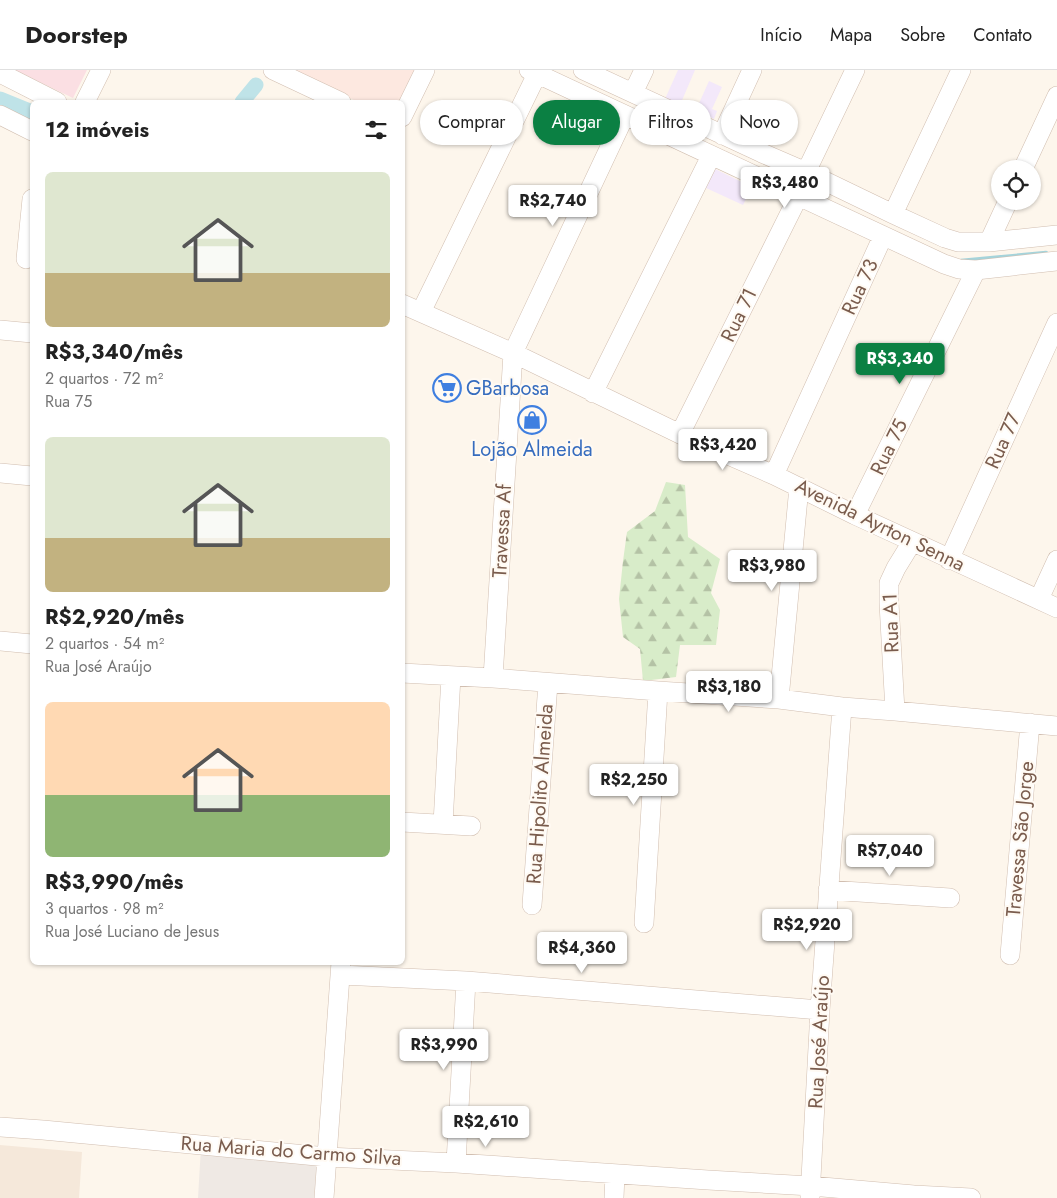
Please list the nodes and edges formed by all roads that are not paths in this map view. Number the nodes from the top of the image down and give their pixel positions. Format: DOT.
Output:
graph roads {
  1 [pos="101,70"];
  2 [pos="273,70"];
  3 [pos="425,70"];
  4 [pos="584,70"];
  5 [pos="644,70"];
  6 [pos="752,70"];
  7 [pos="854,70"];
  8 [pos="960,70"];
  9 [pos="533,72"];
  10 [pos="0,73"];
  11 [pos="633,93"];
  12 [pos="1057,96"];
  13 [pos="54,100"];
  14 [pos="86,100"];
  15 [pos="338,100"];
  16 [pos="738,100"];
  17 [pos="405,111"];
  18 [pos="0,115"];
  19 [pos="625,115"];
  20 [pos="30,130"];
  21 [pos="721,135"];
  22 [pos="744,145"];
  23 [pos="762,153"];
  24 [pos="711,156"];
  25 [pos="1027,160"];
  26 [pos="806,172"];
  27 [pos="753,175"];
  28 [pos="798,197"];
  29 [pos="1004,210"];
  30 [pos="893,214"];
  31 [pos="30,219"];
  32 [pos="1057,235"];
  33 [pos="883,236"];
  34 [pos="989,242"];
  35 [pos="26,259"];
  36 [pos="1057,261"];
  37 [pos="976,270"];
  38 [pos="405,305"];
  39 [pos="421,312"];
  40 [pos="1057,323"];
  41 [pos="0,330"];
  42 [pos="30,333"];
  43 [pos="513,353"];
  44 [pos="593,393"];
  45 [pos="680,434"];
  46 [pos="0,473"];
  47 [pos="774,475"];
  48 [pos="30,476"];
  49 [pos="799,487"];
  50 [pos="856,516"];
  51 [pos="912,542"];
  52 [pos="949,560"];
  53 [pos="1057,560"];
  54 [pos="1039,599"];
  55 [pos="1057,608"];
  56 [pos="0,641"];
  57 [pos="30,644"];
  58 [pos="405,673"];
  59 [pos="452,676"];
  60 [pos="493,678"];
  61 [pos="548,683"];
  62 [pos="658,691"];
  63 [pos="780,699"];
  64 [pos="842,707"];
  65 [pos="895,711"];
  66 [pos="1030,723"];
  67 [pos="1057,726"];
  68 [pos="405,822"];
  69 [pos="443,824"];
  70 [pos="472,826"];
  71 [pos="828,890"];
  72 [pos="950,898"];
  73 [pos="532,905"];
  74 [pos="644,924"];
  75 [pos="1010,954"];
  76 [pos="341,968"];
  77 [pos="466,981"];
  78 [pos="820,1010"];
  79 [pos="0,1127"];
  80 [pos="327,1157"];
  81 [pos="456,1163"];
  82 [pos="615,1174"];
  83 [pos="810,1192"];
  84 [pos="914,1196"];
  85 [pos="324,1198"];
  86 [pos="614,1198"];
  87 [pos="971,1198"];
  1 -- 14 [label="street"];
  2 -- 15 [label="street"];
  3 -- 17 [label="street"];
  4 -- 11 [label="street"];
  5 -- 11 [label="street"];
  6 -- 16 [label="street"];
  7 -- 26 [label="street"];
  8 -- 30 [label="street"];
  9 -- 19 [label="street"];
  9 -- 39 [label="street"];
  10 -- 13 [label="street"];
  11 -- 21 [label="street"];
  12 -- 25 [label="street"];
  18 -- 20 [label="street"];
  19 -- 24 [label="street"];
  19 -- 43 [label="street"];
  22 -- 23 [label="street"];
  23 -- 26 [label="street"];
  23 -- 27 [label="street"];
  24 -- 27 [label="street"];
  24 -- 44 [label="street"];
  26 -- 30 [label="street"];
  27 -- 28 [label="street"];
  28 -- 33 [label="street"];
  28 -- 45 [label="street, Rua 71"];
  29 -- 34 [label="street"];
  30 -- 34 [label="street"];
  31 -- 35 [label="street"];
  32 -- 34 [label="street"];
  33 -- 37 [label="street"];
  33 -- 47 [label="street, Rua 73"];
  36 -- 37 [label="street"];
  37 -- 50 [label="street, Rua 75"];
  38 -- 39 [label="street, Avenida Ayrton Senna"];
  39 -- 43 [label="street, Avenida Ayrton Senna"];
  40 -- 52 [label="street, Rua 77"];
  41 -- 42 [label="street"];
  43 -- 44 [label="street, Avenida Ayrton Senna"];
  43 -- 60 [label="street, Travessa Af"];
  44 -- 45 [label="street, Avenida Ayrton Senna"];
  45 -- 47 [label="street, Avenida Ayrton Senna"];
  46 -- 48 [label="street"];
  47 -- 49 [label="street, Avenida Ayrton Senna"];
  49 -- 50 [label="street, Avenida Ayrton Senna"];
  49 -- 63 [label="street"];
  50 -- 51 [label="street, Avenida Ayrton Senna"];
  51 -- 52 [label="street, Avenida Ayrton Senna"];
  51 -- 65 [label="street, Rua A1"];
  52 -- 54 [label="street, Avenida Ayrton Senna"];
  53 -- 54 [label="street"];
  54 -- 55 [label="street, Avenida Ayrton Senna"];
  56 -- 57 [label="street"];
  58 -- 59 [label="street"];
  59 -- 60 [label="street"];
  59 -- 69 [label="street"];
  60 -- 61 [label="street"];
  61 -- 62 [label="street"];
  61 -- 73 [label="street, Rua Hipolito Almeida"];
  62 -- 63 [label="street"];
  62 -- 74 [label="street"];
  63 -- 64 [label="street"];
  64 -- 65 [label="street"];
  64 -- 71 [label="street, Rua José Araújo"];
  65 -- 66 [label="street"];
  66 -- 67 [label="street"];
  66 -- 75 [label="street, Travessa São Jorge"];
  68 -- 69 [label="street"];
  69 -- 70 [label="street"];
  71 -- 72 [label="street"];
  71 -- 78 [label="street, Rua José Araújo"];
  76 -- 77 [label="street"];
  76 -- 80 [label="street"];
  77 -- 78 [label="street"];
  77 -- 81 [label="street"];
  78 -- 83 [label="street, Rua José Araújo"];
  79 -- 80 [label="street, Rua Maria do Carmo Silva"];
  80 -- 81 [label="street, Rua Maria do Carmo Silva"];
  80 -- 85 [label="street"];
  81 -- 82 [label="street, Rua Maria do Carmo Silva"];
  82 -- 83 [label="street, Rua Maria do Carmo Silva"];
  82 -- 86 [label="street"];
  83 -- 84 [label="street, Rua Maria do Carmo Silva"];
  84 -- 87 [label="street, Rua Maria do Carmo Silva"];
}
